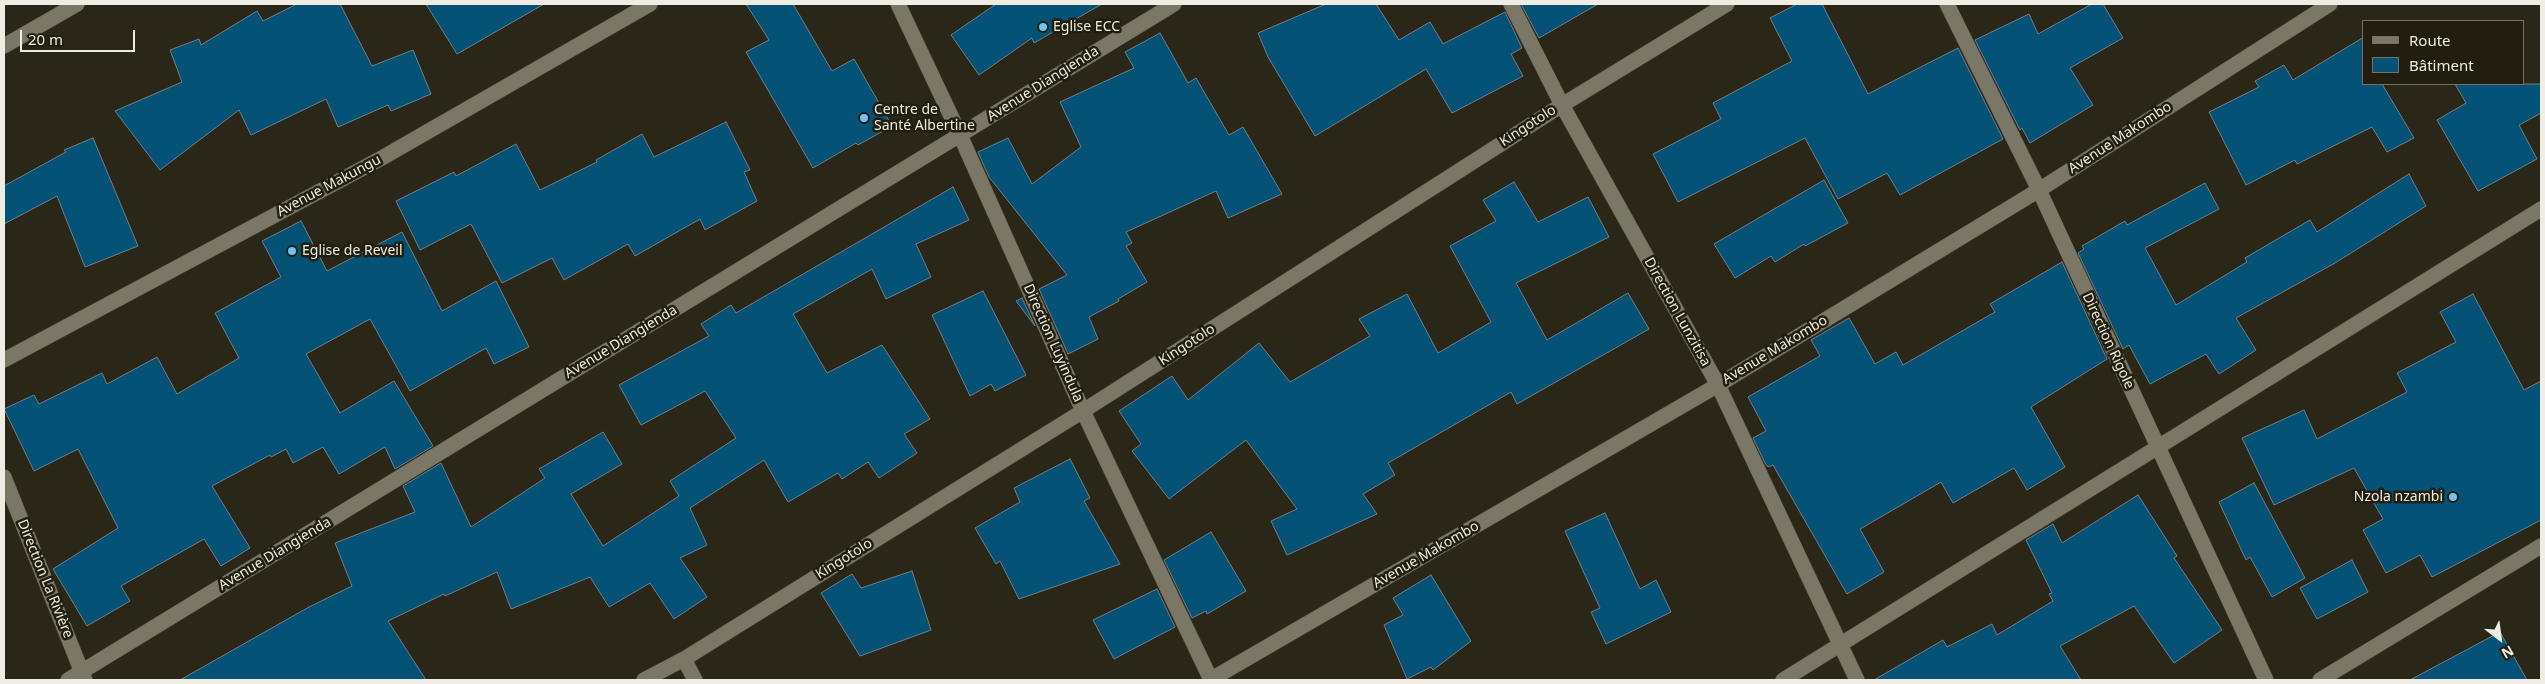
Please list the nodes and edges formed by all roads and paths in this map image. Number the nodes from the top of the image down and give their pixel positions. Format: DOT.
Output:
graph roads {
  1 [pos="77,4"];
  2 [pos="650,4"];
  3 [pos="898,4"];
  4 [pos="1174,4"];
  5 [pos="1511,4"];
  6 [pos="1727,4"];
  7 [pos="1947,4"];
  8 [pos="2330,4"];
  9 [pos="4,46"];
  10 [pos="1562,105"];
  11 [pos="960,135"];
  12 [pos="2039,190"];
  13 [pos="2541,210"];
  14 [pos="4,360"];
  15 [pos="1718,385"];
  16 [pos="1083,411"];
  17 [pos="2157,450"];
  18 [pos="4,477"];
  19 [pos="2541,546"];
  20 [pos="1841,646"];
  21 [pos="684,659"];
  22 [pos="84,676"];
  23 [pos="68,680"];
  24 [pos="644,680"];
  25 [pos="695,680"];
  26 [pos="1211,680"];
  27 [pos="1783,680"];
  28 [pos="1857,680"];
  29 [pos="2266,680"];
  30 [pos="2320,680"];
  1 -- 9 [label="street"];
  2 -- 14 [label="street, Avenue Makungu"];
  3 -- 11 [label="street, Direction Luyindula"];
  4 -- 11 [label="street, Avenue Diangienda"];
  5 -- 10 [label="street, Direction Lunzitisa"];
  6 -- 10 [label="street, Kingotolo"];
  7 -- 12 [label="street, Direction Rigole"];
  8 -- 12 [label="street, Avenue Makombo"];
  10 -- 15 [label="street, Direction Lunzitisa"];
  10 -- 16 [label="street, Kingotolo"];
  11 -- 16 [label="street, Direction Luyindula"];
  11 -- 22 [label="street, Avenue Diangienda"];
  12 -- 15 [label="street, Avenue Makombo"];
  12 -- 17 [label="street, Direction Rigole"];
  13 -- 17 [label="street"];
  15 -- 20 [label="street, Direction Lunzitisa"];
  15 -- 26 [label="street, Avenue Makombo"];
  16 -- 21 [label="street, Kingotolo"];
  16 -- 26 [label="street, Direction Luyindula"];
  17 -- 20 [label="street"];
  17 -- 29 [label="street, Direction Rigole"];
  18 -- 22 [label="street, Direction La Rivière"];
  19 -- 30 [label="street"];
  20 -- 27 [label="street"];
  20 -- 28 [label="street, Direction Lunzitisa"];
  21 -- 24 [label="street, Kingotolo"];
  21 -- 25 [label="street"];
  22 -- 23 [label="street, Avenue Diangienda"];
}
